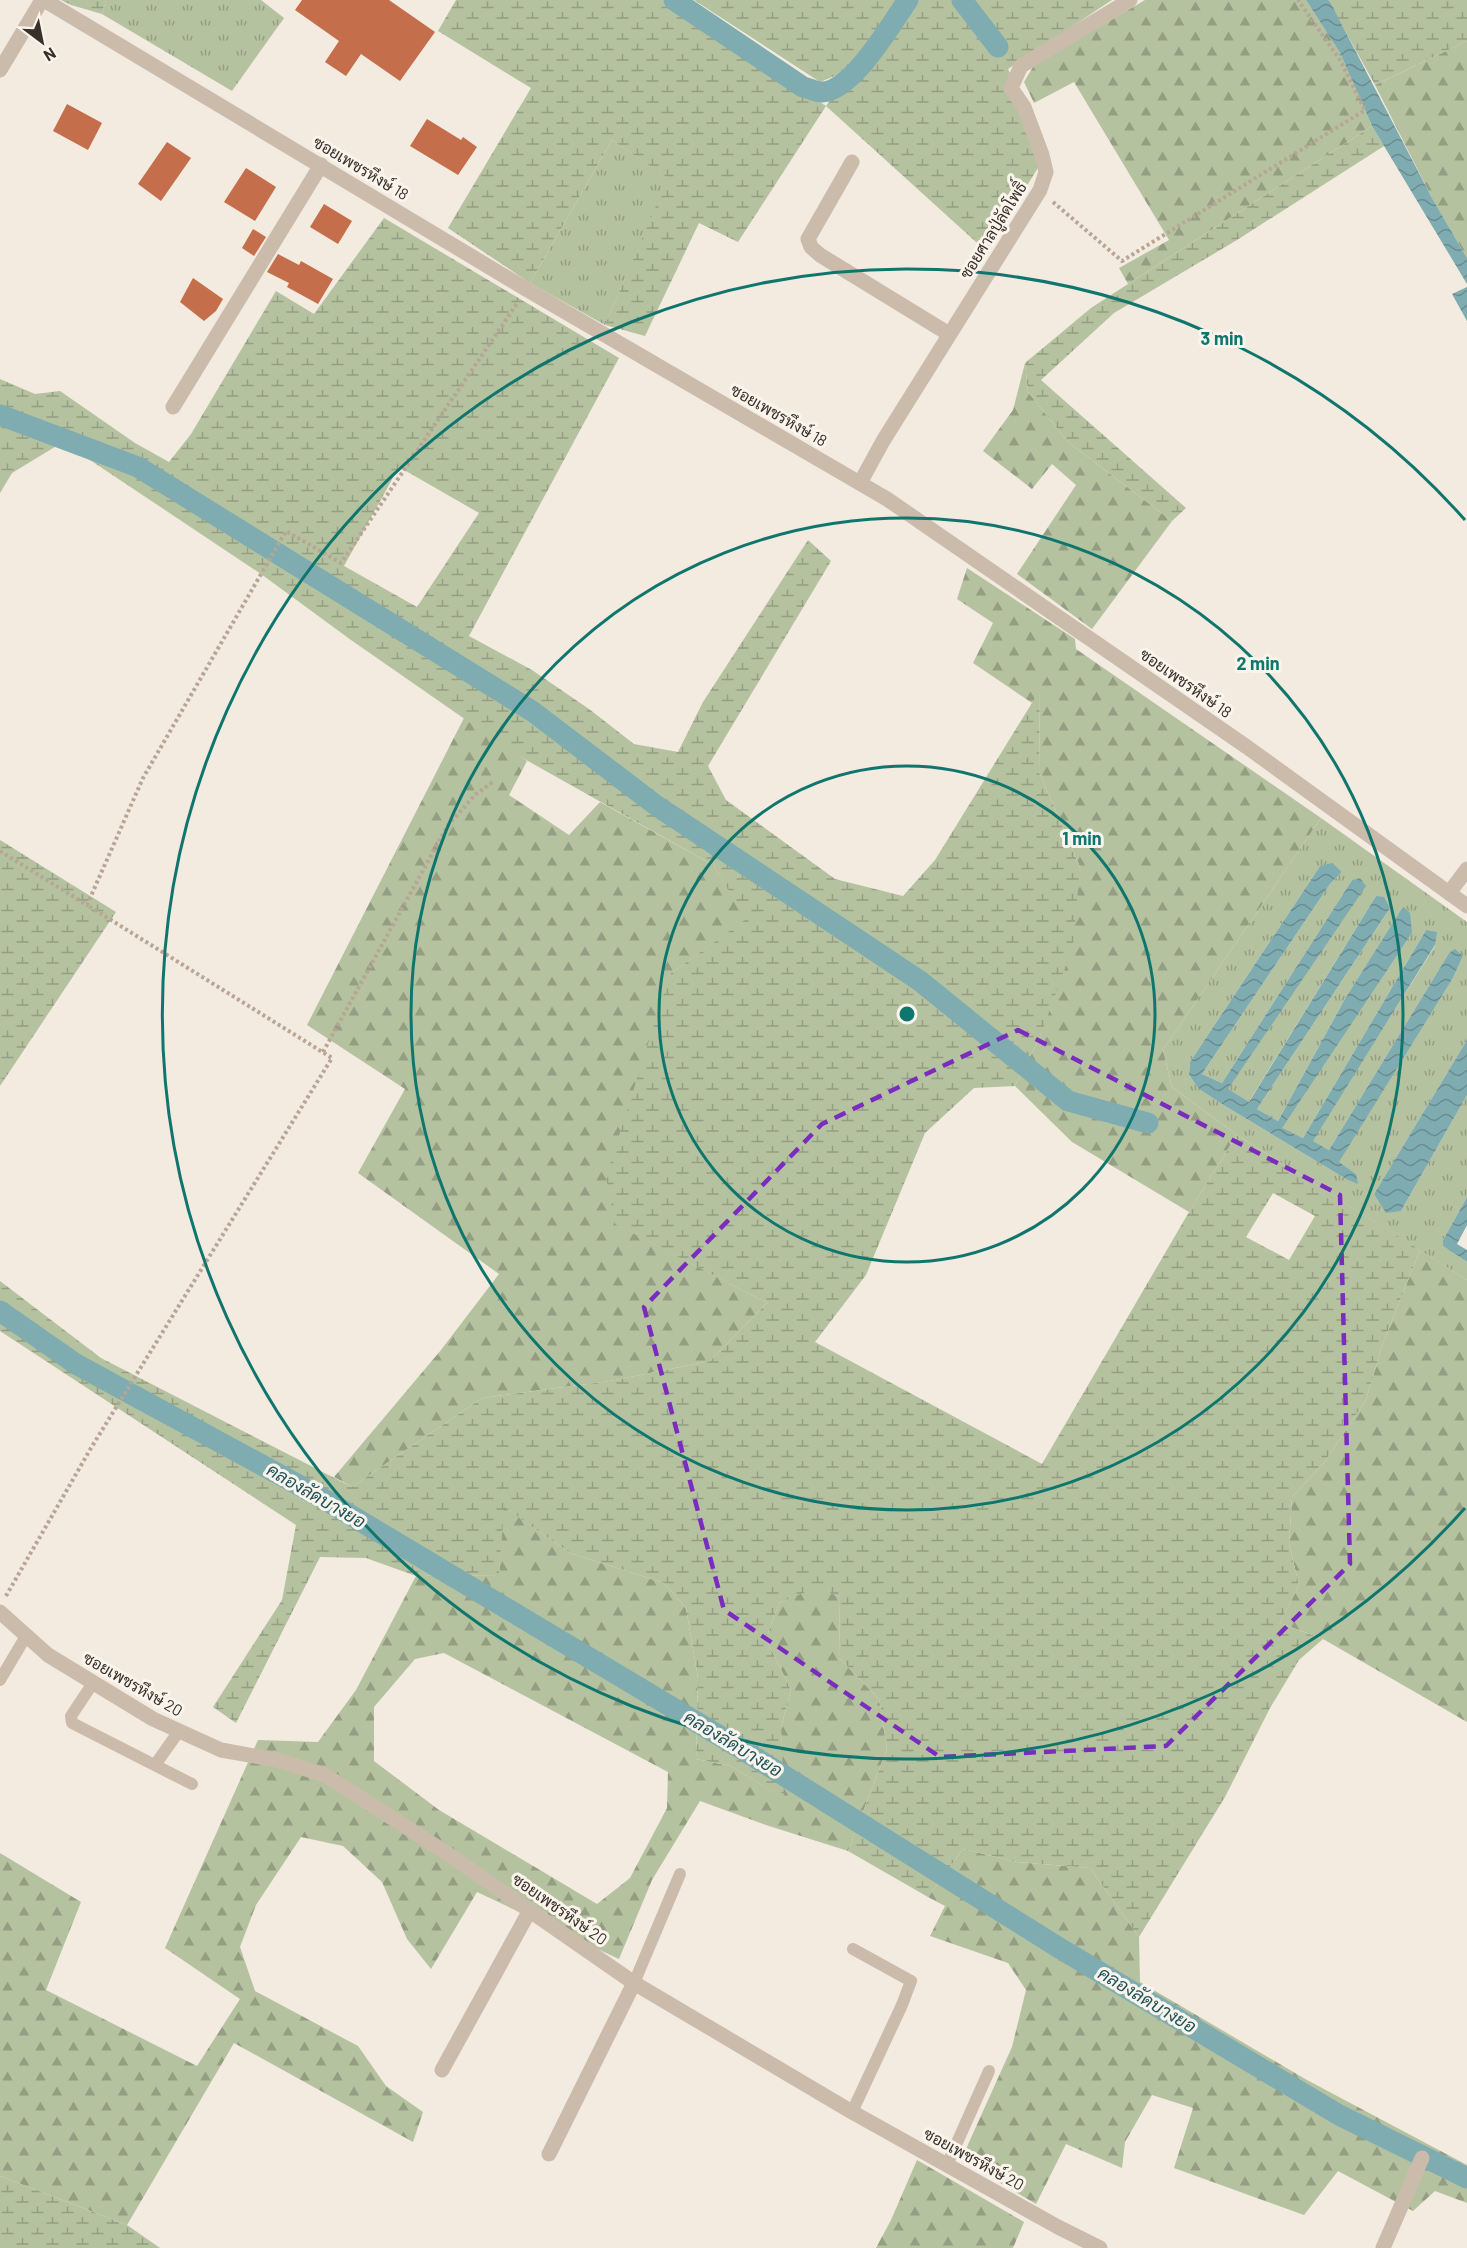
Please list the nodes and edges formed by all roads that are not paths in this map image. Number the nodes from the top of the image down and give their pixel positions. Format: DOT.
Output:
graph roads {
  1 [pos="43,0"];
  2 [pos="1130,0"];
  3 [pos="0,70"];
  4 [pos="852,162"];
  5 [pos="321,165"];
  6 [pos="949,334"];
  7 [pos="174,407"];
  8 [pos="860,483"];
  9 [pos="1467,869"];
  10 [pos="1449,893"];
  11 [pos="1467,906"];
  12 [pos="0,1612"];
  13 [pos="26,1636"];
  14 [pos="0,1680"];
  15 [pos="93,1683"];
  16 [pos="179,1731"];
  17 [pos="155,1766"];
  18 [pos="192,1784"];
  19 [pos="680,1874"];
  20 [pos="530,1910"];
  21 [pos="853,1949"];
  22 [pos="634,1983"];
  23 [pos="442,2070"];
  24 [pos="989,2071"];
  25 [pos="852,2112"];
  26 [pos="549,2154"];
  27 [pos="1422,2158"];
  28 [pos="947,2165"];
  29 [pos="1100,2248"];
  30 [pos="1383,2248"];
  1 -- 3 [label="street"];
  1 -- 5 [label="street, ซอยเพชรหึงษ์ 18"];
  2 -- 6 [label="street, ซอยศาลปู่ลัดโพธิ์"];
  4 -- 6 [label="street"];
  5 -- 7 [label="street"];
  5 -- 8 [label="street, ซอยเพชรหึงษ์ 18"];
  6 -- 8 [label="street, ซอยศาลปู่ลัดโพธิ์"];
  8 -- 10 [label="street, ซอยเพชรหึงษ์ 18"];
  9 -- 10 [label="street"];
  10 -- 11 [label="street, ซอยเพชรหึงษ์ 18"];
  12 -- 13 [label="street, ซอยเพชรหึงษ์ 20"];
  13 -- 14 [label="lane"];
  13 -- 15 [label="street, ซอยเพชรหึงษ์ 20"];
  15 -- 16 [label="street, ซอยเพชรหึงษ์ 20"];
  15 -- 17 [label="lane"];
  16 -- 17 [label="lane"];
  16 -- 20 [label="street, ซอยเพชรหึงษ์ 20"];
  17 -- 18 [label="lane"];
  19 -- 22 [label="lane"];
  20 -- 22 [label="street, ซอยเพชรหึงษ์ 20"];
  20 -- 23 [label="street"];
  21 -- 25 [label="lane"];
  22 -- 25 [label="street, ซอยเพชรหึงษ์ 20"];
  22 -- 26 [label="street"];
  24 -- 28 [label="lane"];
  25 -- 28 [label="street, ซอยเพชรหึงษ์ 20"];
  27 -- 30 [label="street"];
  28 -- 29 [label="street, ซอยเพชรหึงษ์ 20"];
}
